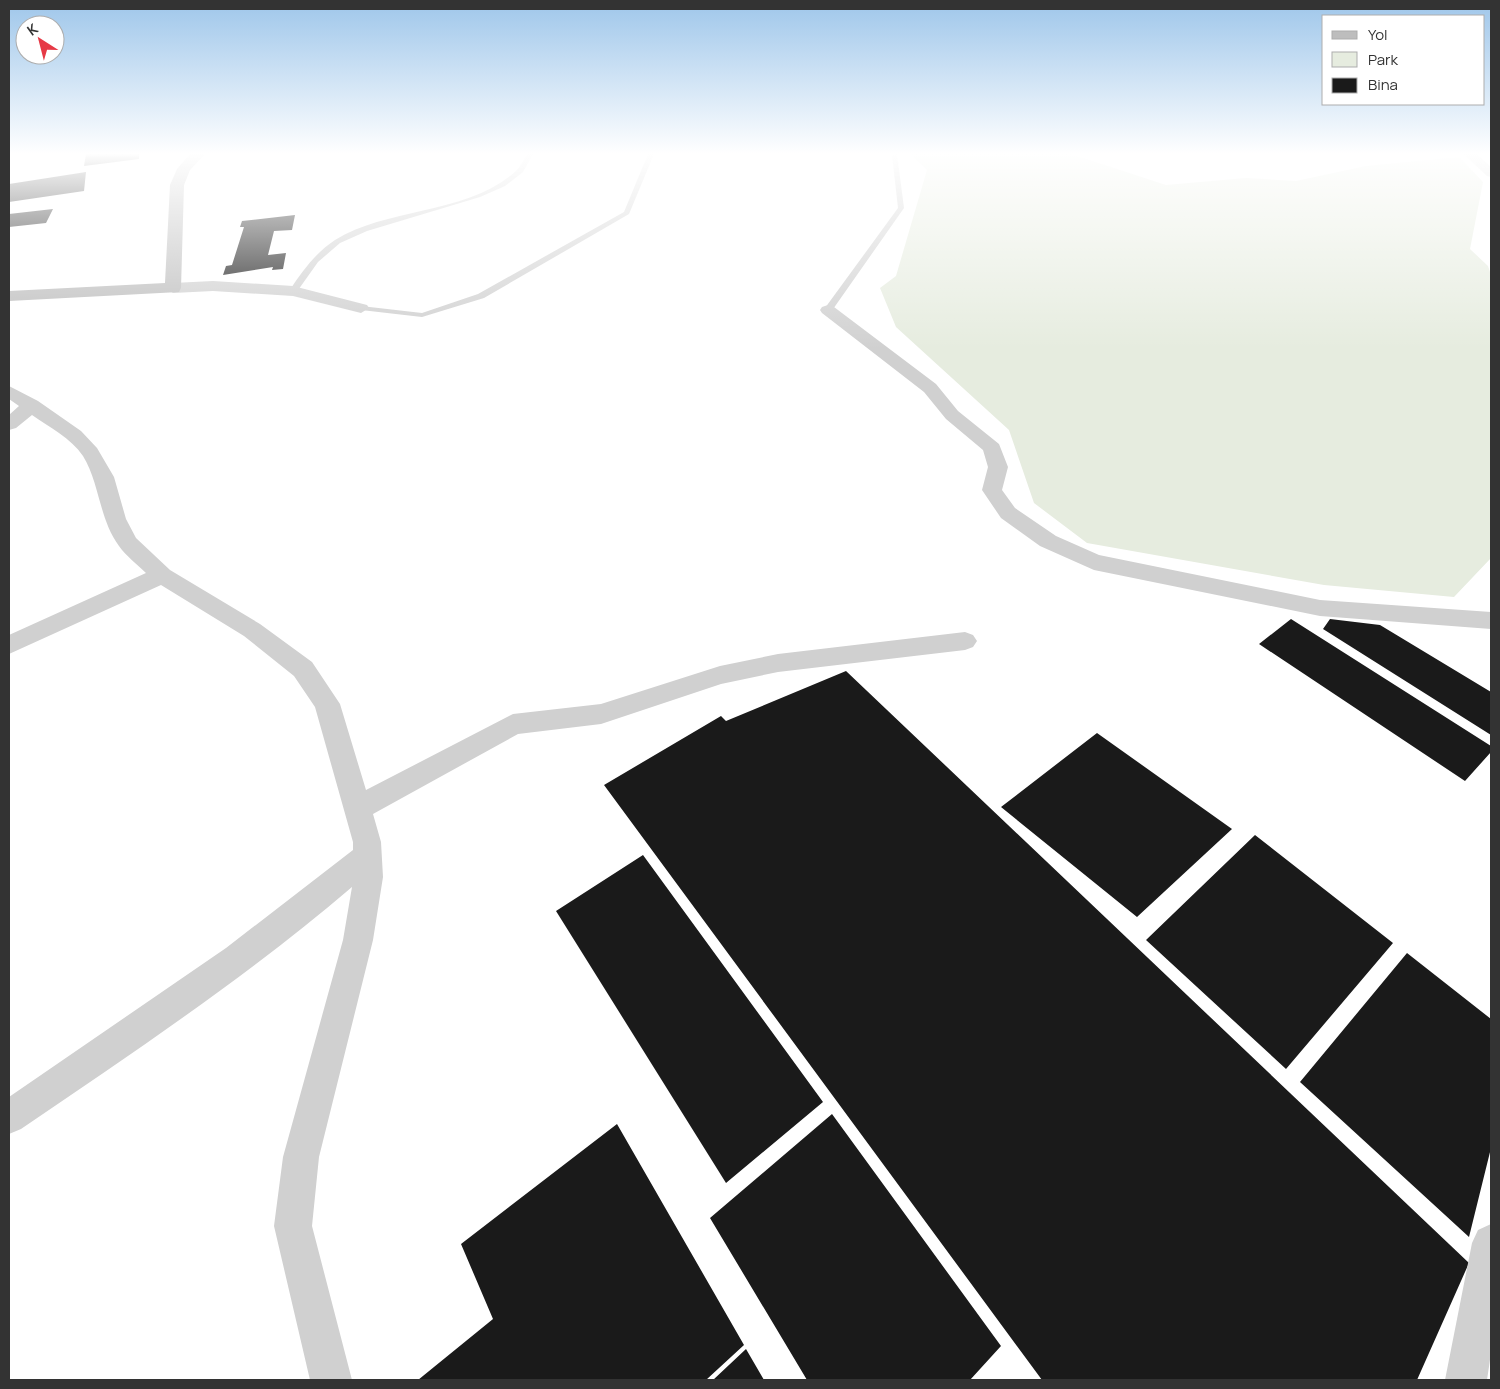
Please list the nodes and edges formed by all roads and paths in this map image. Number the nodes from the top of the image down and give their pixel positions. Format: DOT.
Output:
graph roads {
  1 [pos="176,219"];
  2 [pos="399,219"];
  3 [pos="617,219"];
  4 [pos="893,219"];
  5 [pos="173,288"];
  6 [pos="293,291"];
  7 [pos="9,296"];
  8 [pos="361,308"];
  9 [pos="828,310"];
  10 [pos="9,391"];
  11 [pos="32,405"];
  12 [pos="9,424"];
  13 [pos="162,575"];
  14 [pos="1491,621"];
  15 [pos="965,641"];
  16 [pos="9,645"];
  17 [pos="358,808"];
  18 [pos="368,856"];
  19 [pos="9,1117"];
  20 [pos="1491,1243"];
  21 [pos="331,1380"];
  22 [pos="1466,1380"];
  1 -- 5 [label="street"];
  2 -- 6 [label="lane"];
  3 -- 8 [label="lane"];
  4 -- 9 [label="lane"];
  5 -- 6 [label="street"];
  5 -- 7 [label="street"];
  6 -- 8 [label="street"];
  9 -- 14 [label="street"];
  10 -- 11 [label="street"];
  11 -- 12 [label="street"];
  11 -- 13 [label="street"];
  13 -- 16 [label="street"];
  13 -- 17 [label="street"];
  15 -- 17 [label="street"];
  17 -- 18 [label="street"];
  18 -- 19 [label="street"];
  18 -- 21 [label="street"];
  20 -- 22 [label="street"];
}
